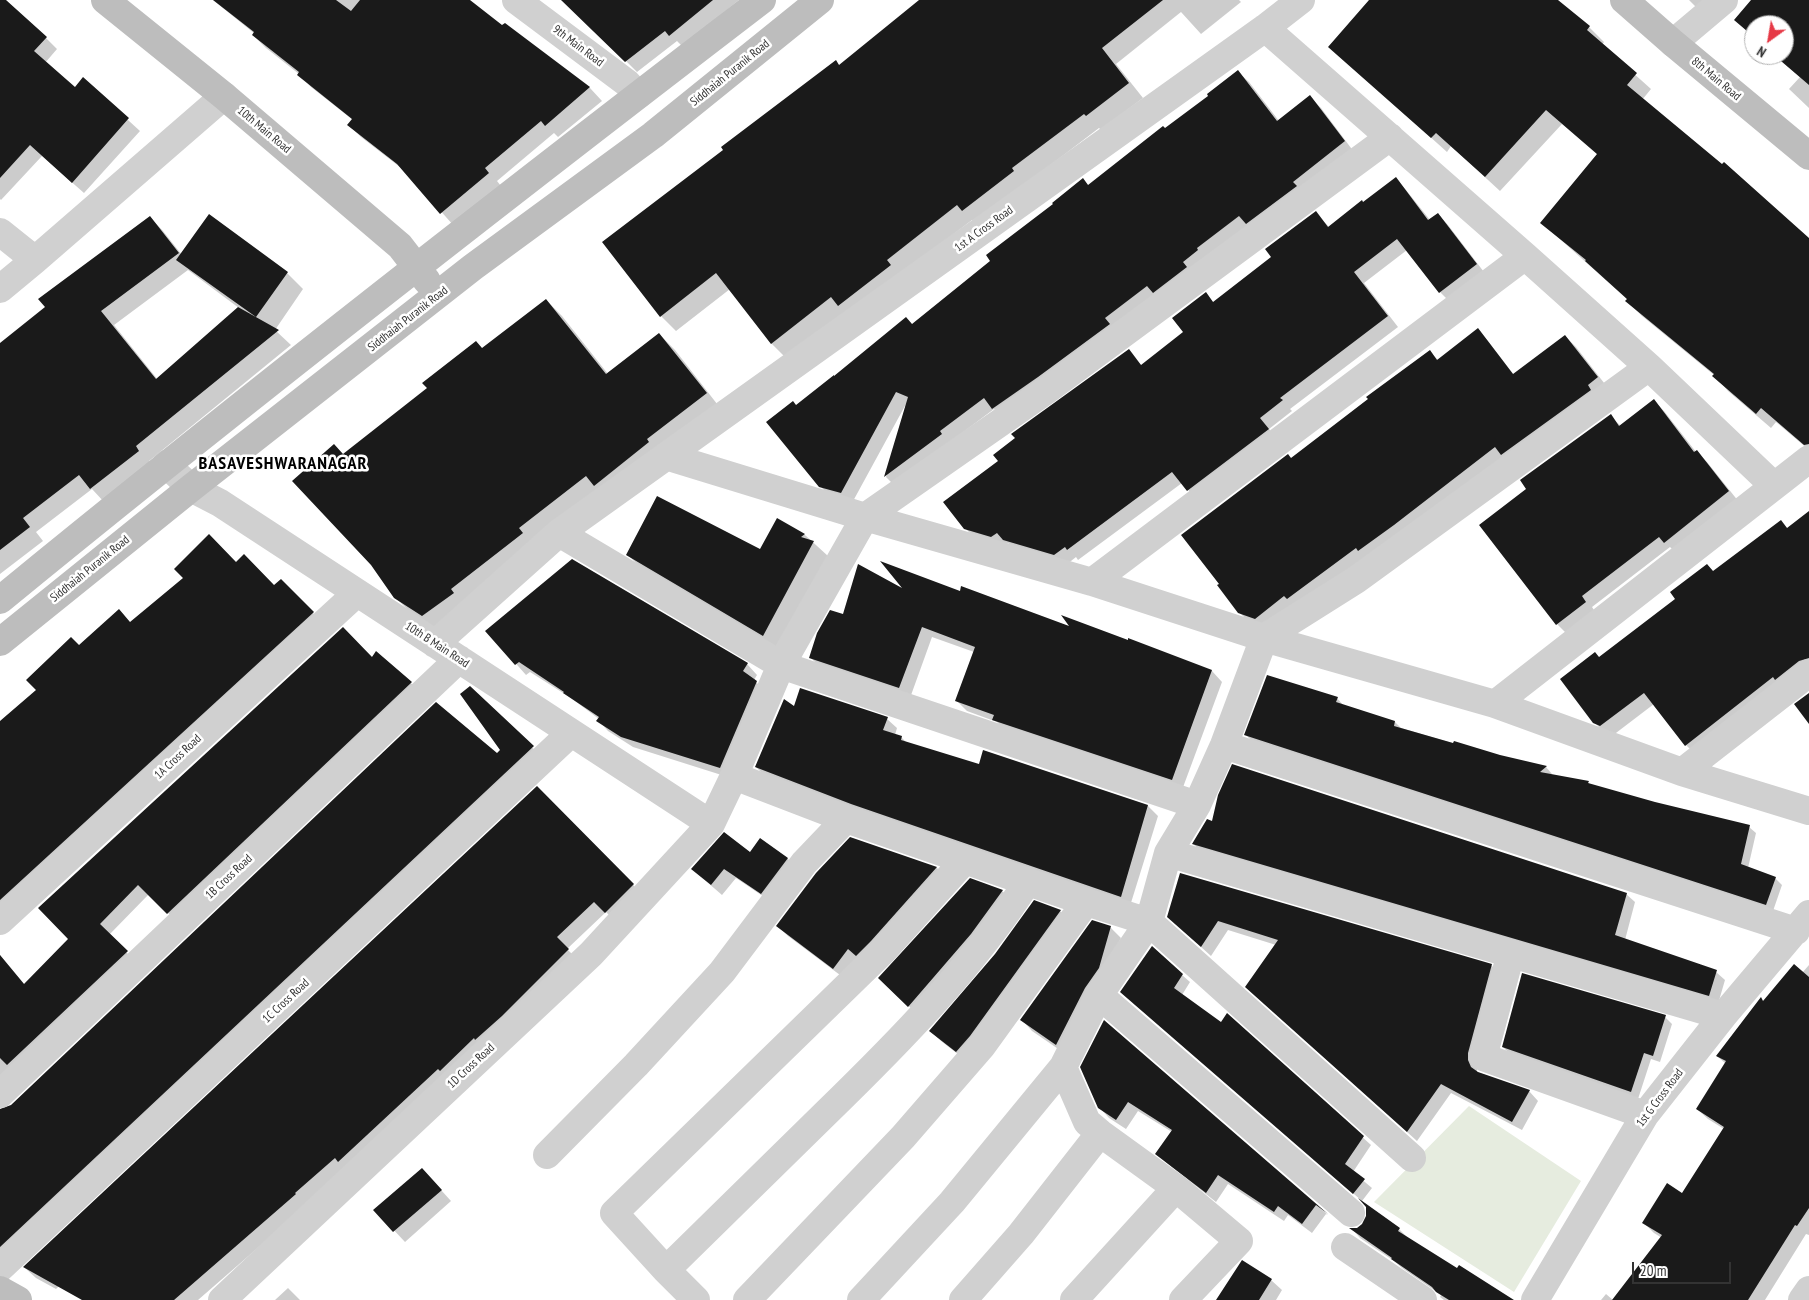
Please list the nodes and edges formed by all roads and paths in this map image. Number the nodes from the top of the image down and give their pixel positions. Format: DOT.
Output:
graph roads {
  1 [pos="105,0"];
  2 [pos="516,0"];
  3 [pos="762,0"];
  4 [pos="820,0"];
  5 [pos="1301,0"];
  6 [pos="1624,0"];
  7 [pos="1724,0"];
  8 [pos="1265,28"];
  9 [pos="1673,43"];
  10 [pos="638,95"];
  11 [pos="224,96"];
  12 [pos="1390,137"];
  13 [pos="1809,156"];
  14 [pos="0,232"];
  15 [pos="1525,256"];
  16 [pos="35,260"];
  17 [pos="417,267"];
  18 [pos="0,289"];
  19 [pos="438,296"];
  20 [pos="1649,367"];
  21 [pos="666,456"];
  22 [pos="1809,459"];
  23 [pos="166,464"];
  24 [pos="1773,486"];
  25 [pos="191,488"];
  26 [pos="865,517"];
  27 [pos="559,533"];
  28 [pos="1092,582"];
  29 [pos="357,593"];
  30 [pos="0,600"];
  31 [pos="1264,638"];
  32 [pos="0,642"];
  33 [pos="435,644"];
  34 [pos="459,659"];
  35 [pos="781,665"];
  36 [pos="1809,673"];
  37 [pos="1495,704"];
  38 [pos="571,733"];
  39 [pos="1224,745"];
  40 [pos="1682,772"];
  41 [pos="734,776"];
  42 [pos="1196,806"];
  43 [pos="1809,811"];
  44 [pos="846,819"];
  45 [pos="711,824"];
  46 [pos="1168,852"];
  47 [pos="965,860"];
  48 [pos="1028,881"];
  49 [pos="1086,902"];
  50 [pos="0,921"];
  51 [pos="1150,922"];
  52 [pos="1802,922"];
  53 [pos="1511,953"];
  54 [pos="1099,995"];
  55 [pos="1723,1016"];
  56 [pos="1063,1067"];
  57 [pos="0,1094"];
  58 [pos="1645,1115"];
  59 [pos="1100,1133"];
  60 [pos="547,1155"];
  61 [pos="1412,1158"];
  62 [pos="1176,1188"];
  63 [pos="1352,1213"];
  64 [pos="1345,1247"];
  65 [pos="0,1268"];
  66 [pos="666,1270"];
  67 [pos="0,1290"];
  68 [pos="1809,1290"];
  69 [pos="18,1300"];
  70 [pos="222,1300"];
  71 [pos="696,1300"];
  72 [pos="747,1300"];
  73 [pos="861,1300"];
  74 [pos="962,1300"];
  75 [pos="1074,1300"];
  76 [pos="1183,1300"];
  77 [pos="1423,1300"];
  78 [pos="1535,1300"];
  79 [pos="1802,1300"];
  1 -- 11 [label="main road, 10th Main Road"];
  2 -- 10 [label="street, 9th Main Road"];
  3 -- 10 [label="main road"];
  4 -- 19 [label="main road, Siddhaiah Puranik Road"];
  5 -- 8 [label="street, 1st A Cross Road"];
  6 -- 9 [label="main road, 8th Main Road"];
  7 -- 9 [label="street"];
  8 -- 12 [label="street"];
  8 -- 21 [label="street, 1st A Cross Road"];
  9 -- 13 [label="main road, 8th Main Road"];
  10 -- 17 [label="main road"];
  11 -- 16 [label="street"];
  11 -- 17 [label="main road, 10th Main Road"];
  12 -- 15 [label="street"];
  12 -- 26 [label="street"];
  14 -- 16 [label="street"];
  15 -- 20 [label="street"];
  15 -- 28 [label="street"];
  16 -- 18 [label="street"];
  17 -- 19 [label="main road, 10th Main Road"];
  17 -- 23 [label="main road"];
  19 -- 25 [label="main road, Siddhaiah Puranik Road"];
  20 -- 24 [label="street"];
  20 -- 31 [label="street"];
  21 -- 26 [label="street"];
  21 -- 27 [label="street, 1st A Cross Road"];
  22 -- 24 [label="street"];
  23 -- 25 [label="street, 10th B Main Road"];
  23 -- 30 [label="main road"];
  24 -- 37 [label="street"];
  25 -- 29 [label="street, 10th B Main Road"];
  25 -- 32 [label="main road, Siddhaiah Puranik Road"];
  26 -- 28 [label="street"];
  26 -- 35 [label="street, 1D Cross Road"];
  27 -- 33 [label="street, 1st A Cross Road"];
  27 -- 35 [label="street"];
  28 -- 31 [label="street"];
  29 -- 33 [label="street, 10th B Main Road"];
  29 -- 50 [label="street, 1A Cross Road"];
  31 -- 37 [label="street"];
  31 -- 39 [label="street"];
  33 -- 34 [label="street, 10th B Main Road"];
  34 -- 38 [label="street, 10th B Main Road"];
  34 -- 57 [label="street, 1B Cross Road"];
  35 -- 41 [label="street, 1D Cross Road"];
  35 -- 42 [label="street"];
  36 -- 40 [label="street"];
  37 -- 40 [label="street"];
  38 -- 45 [label="street, 10th B Main Road"];
  38 -- 65 [label="street, 1C Cross Road"];
  39 -- 42 [label="street"];
  39 -- 52 [label="street"];
  40 -- 43 [label="street"];
  41 -- 44 [label="street"];
  41 -- 45 [label="street, 1D Cross Road"];
  42 -- 46 [label="street"];
  44 -- 47 [label="street"];
  44 -- 60 [label="street"];
  45 -- 70 [label="street, 1D Cross Road"];
  46 -- 51 [label="street"];
  46 -- 53 [label="street"];
  47 -- 48 [label="street"];
  47 -- 66 [label="street"];
  48 -- 49 [label="street"];
  48 -- 66 [label="street"];
  49 -- 51 [label="street"];
  49 -- 72 [label="street"];
  51 -- 54 [label="street"];
  51 -- 61 [label="street"];
  52 -- 55 [label="street, 1st G Cross Road"];
  53 -- 55 [label="street"];
  53 -- 58 [label="street"];
  54 -- 56 [label="street"];
  54 -- 63 [label="street"];
  55 -- 58 [label="street, 1st G Cross Road"];
  56 -- 59 [label="street"];
  56 -- 73 [label="street"];
  58 -- 78 [label="street, 1st G Cross Road"];
  59 -- 62 [label="street"];
  59 -- 74 [label="street"];
  62 -- 75 [label="street"];
  62 -- 76 [label="street"];
  64 -- 77 [label="street"];
  66 -- 71 [label="street"];
  67 -- 69 [label="main road"];
  68 -- 79 [label="street"];
}
